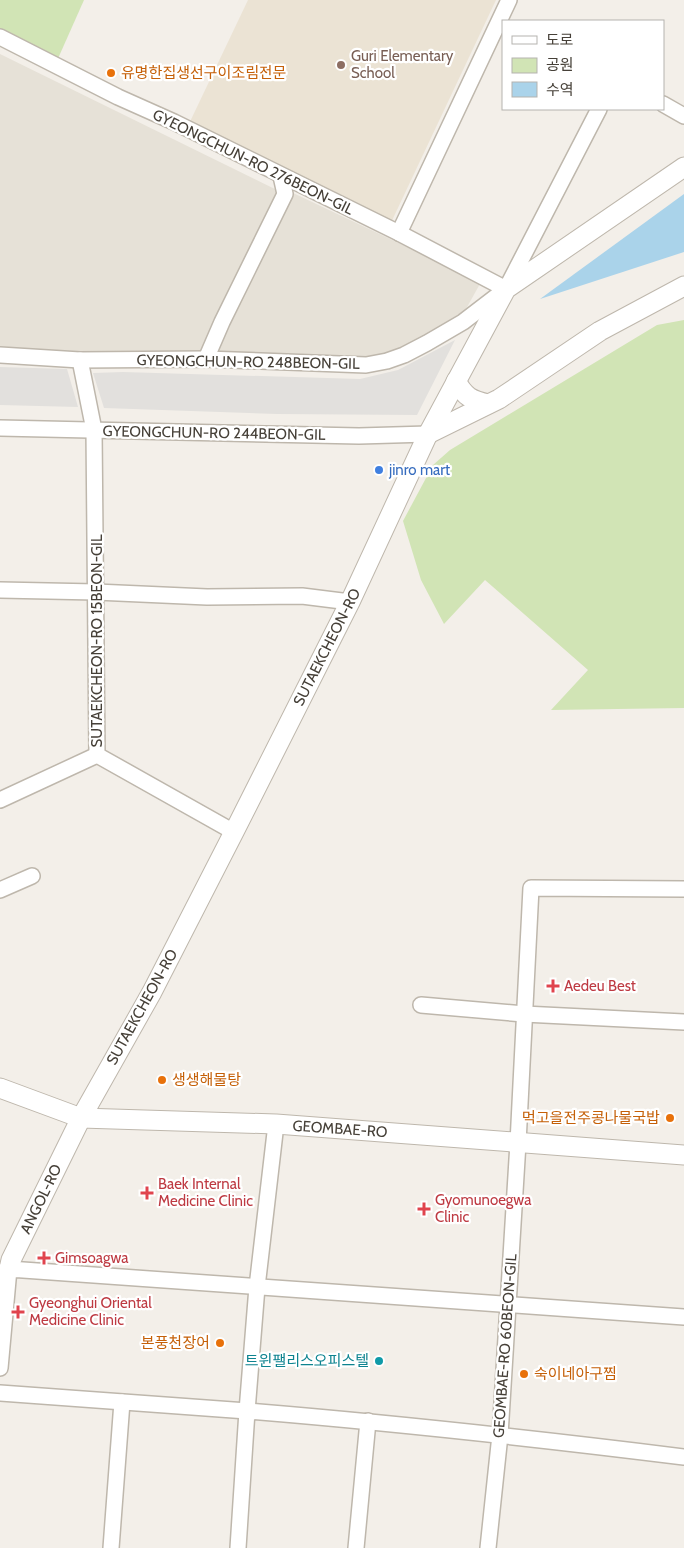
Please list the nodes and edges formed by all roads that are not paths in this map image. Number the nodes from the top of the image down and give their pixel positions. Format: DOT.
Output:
graph roads {
  1 [pos="509,0"];
  2 [pos="505,19"];
  3 [pos="502,25"];
  4 [pos="0,37"];
  5 [pos="664,105"];
  6 [pos="598,110"];
  7 [pos="684,116"];
  8 [pos="684,167"];
  9 [pos="281,176"];
  10 [pos="399,233"];
  11 [pos="684,286"];
  12 [pos="506,289"];
  13 [pos="0,355"];
  14 [pos="206,359"];
  15 [pos="80,360"];
  16 [pos="456,381"];
  17 [pos="488,404"];
  18 [pos="0,428"];
  19 [pos="94,430"];
  20 [pos="428,434"];
  21 [pos="0,590"];
  22 [pos="96,592"];
  23 [pos="350,602"];
  24 [pos="97,755"];
  25 [pos="0,800"];
  26 [pos="234,832"];
  27 [pos="32,876"];
  28 [pos="684,889"];
  29 [pos="0,890"];
  30 [pos="421,1005"];
  31 [pos="524,1014"];
  32 [pos="684,1022"];
  33 [pos="0,1088"];
  34 [pos="81,1118"];
  35 [pos="276,1124"];
  36 [pos="518,1143"];
  37 [pos="684,1155"];
  38 [pos="5,1266"];
  39 [pos="257,1287"];
  40 [pos="508,1304"];
  41 [pos="684,1317"];
  42 [pos="0,1368"];
  43 [pos="0,1393"];
  44 [pos="122,1402"];
  45 [pos="247,1412"];
  46 [pos="368,1421"];
  47 [pos="500,1435"];
  48 [pos="684,1457"];
  49 [pos="111,1548"];
  50 [pos="238,1548"];
  51 [pos="356,1548"];
  52 [pos="488,1548"];
  1 -- 2 [label="street"];
  3 -- 10 [label="street"];
  4 -- 9 [label="street, GYEONGCHUN-RO 276BEON-GIL"];
  5 -- 7 [label="street"];
  6 -- 12 [label="street"];
  8 -- 12 [label="street"];
  9 -- 10 [label="street, GYEONGCHUN-RO 276BEON-GIL"];
  9 -- 14 [label="street"];
  10 -- 12 [label="street, GYEONGCHUN-RO 276BEON-GIL"];
  11 -- 17 [label="street"];
  12 -- 14 [label="street, GYEONGCHUN-RO 248BEON-GIL"];
  12 -- 16 [label="street, SUTAEKCHEON-RO"];
  13 -- 15 [label="street, GYEONGCHUN-RO 248BEON-GIL"];
  14 -- 15 [label="street, GYEONGCHUN-RO 248BEON-GIL"];
  15 -- 19 [label="street, SUTAEKCHEON-RO 15BEON-GIL"];
  16 -- 17 [label="street"];
  16 -- 20 [label="street, SUTAEKCHEON-RO"];
  17 -- 20 [label="street"];
  18 -- 19 [label="street, GYEONGCHUN-RO 244BEON-GIL"];
  19 -- 20 [label="street, GYEONGCHUN-RO 244BEON-GIL"];
  19 -- 22 [label="street, SUTAEKCHEON-RO 15BEON-GIL"];
  20 -- 23 [label="street, SUTAEKCHEON-RO"];
  21 -- 22 [label="street"];
  22 -- 23 [label="street"];
  22 -- 24 [label="street, SUTAEKCHEON-RO 15BEON-GIL"];
  23 -- 26 [label="street, SUTAEKCHEON-RO"];
  24 -- 25 [label="street"];
  24 -- 26 [label="street, SUTAEKCHEON-RO 15BEON-GIL"];
  26 -- 34 [label="street, SUTAEKCHEON-RO"];
  27 -- 29 [label="street"];
  28 -- 31 [label="street, GEOMBAE-RO 60BEON-GIL"];
  30 -- 31 [label="street"];
  31 -- 32 [label="street"];
  31 -- 36 [label="street, GEOMBAE-RO 60BEON-GIL"];
  33 -- 34 [label="street, GEOMBAE-RO"];
  34 -- 35 [label="street, GEOMBAE-RO"];
  34 -- 38 [label="street, ANGOL-RO"];
  35 -- 36 [label="street, GEOMBAE-RO"];
  35 -- 39 [label="street"];
  36 -- 37 [label="street, GEOMBAE-RO"];
  36 -- 40 [label="street, GEOMBAE-RO 60BEON-GIL"];
  38 -- 39 [label="street"];
  38 -- 42 [label="street"];
  39 -- 40 [label="street"];
  39 -- 45 [label="street"];
  40 -- 41 [label="street"];
  40 -- 47 [label="street, GEOMBAE-RO 60BEON-GIL"];
  43 -- 44 [label="street"];
  44 -- 45 [label="street"];
  44 -- 49 [label="street"];
  45 -- 46 [label="street"];
  45 -- 50 [label="street"];
  46 -- 47 [label="street"];
  46 -- 51 [label="street"];
  47 -- 48 [label="street"];
  47 -- 52 [label="street, GEOMBAE-RO 60BEON-GIL"];
}
